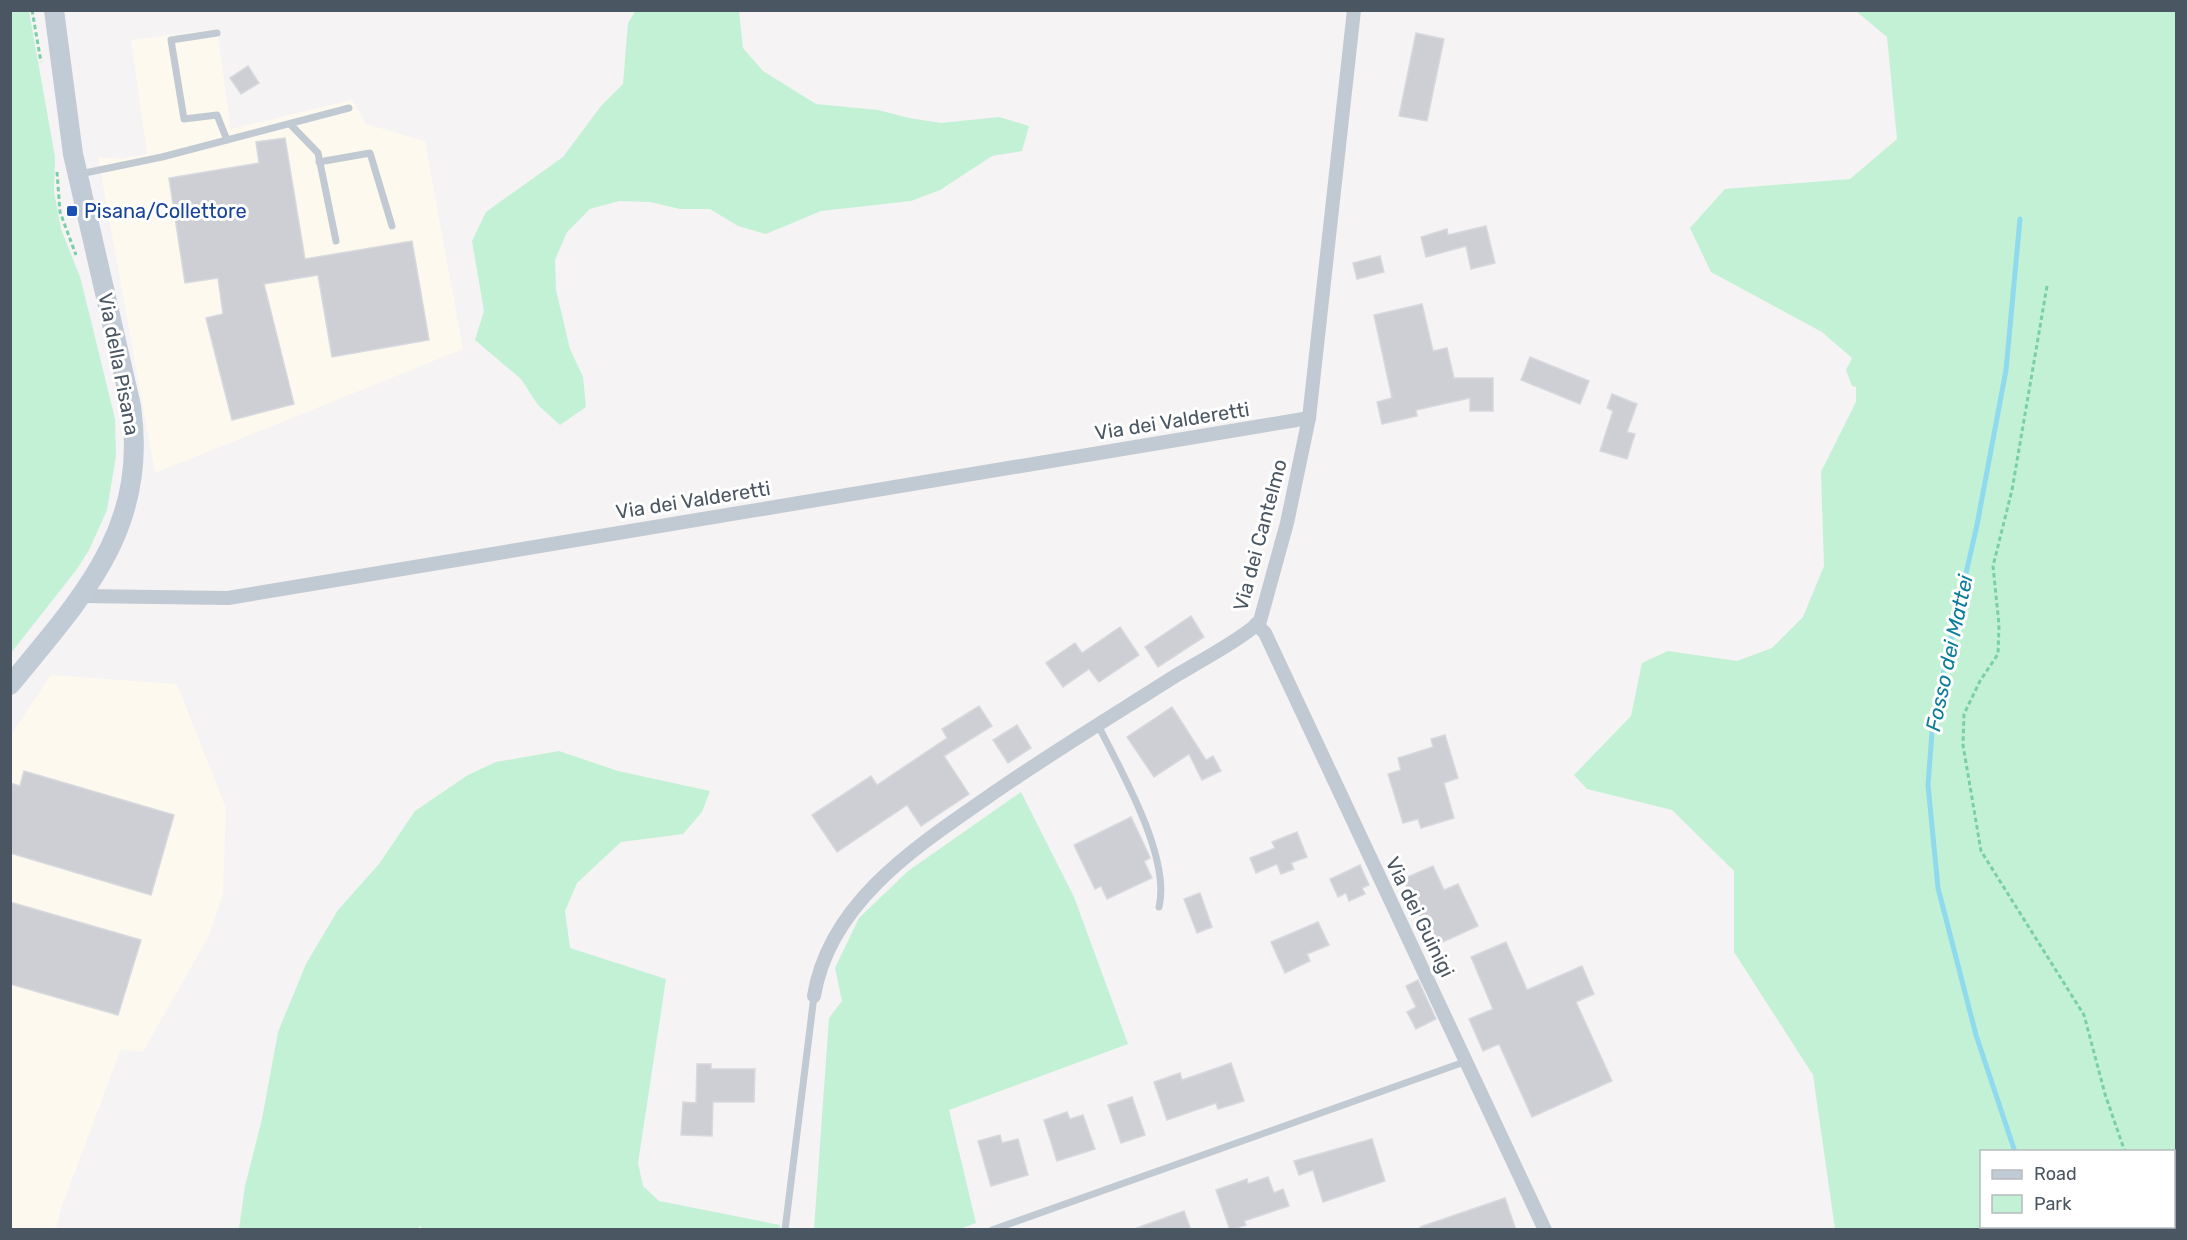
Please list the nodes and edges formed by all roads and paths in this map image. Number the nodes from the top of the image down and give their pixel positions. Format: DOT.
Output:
graph roads {
  1 [pos="32,10"];
  2 [pos="54,10"];
  3 [pos="1354,10"];
  4 [pos="217,33"];
  5 [pos="41,63"];
  6 [pos="349,108"];
  7 [pos="290,124"];
  8 [pos="226,140"];
  9 [pos="319,162"];
  10 [pos="57,168"];
  11 [pos="78,175"];
  12 [pos="392,226"];
  13 [pos="336,241"];
  14 [pos="78,261"];
  15 [pos="2047,286"];
  16 [pos="1309,418"];
  17 [pos="80,596"];
  18 [pos="1256,624"];
  19 [pos="10,685"];
  20 [pos="1098,725"];
  21 [pos="1159,907"];
  22 [pos="814,996"];
  23 [pos="1467,1061"];
  24 [pos="2124,1150"];
  25 [pos="785,1230"];
  26 [pos="992,1230"];
  27 [pos="1545,1230"];
  1 -- 5 [label="path"];
  2 -- 11 [label="main road, Via della Pisana"];
  3 -- 16 [label="street, Via dei Cantelmo"];
  4 -- 8 [label="lane"];
  6 -- 7 [label="lane"];
  7 -- 8 [label="lane"];
  7 -- 9 [label="lane"];
  8 -- 11 [label="lane"];
  9 -- 12 [label="lane"];
  9 -- 13 [label="lane"];
  10 -- 14 [label="path"];
  11 -- 17 [label="main road, Via della Pisana"];
  15 -- 24 [label="path"];
  16 -- 17 [label="street, Via dei Valderetti"];
  16 -- 18 [label="street, Via dei Cantelmo"];
  17 -- 19 [label="main road, Via della Pisana"];
  18 -- 20 [label="street, Via dei Cantelmo"];
  18 -- 23 [label="street, Via dei Guinigi"];
  20 -- 21 [label="lane"];
  20 -- 22 [label="street, Via dei Cantelmo"];
  22 -- 25 [label="lane"];
  23 -- 26 [label="lane"];
  23 -- 27 [label="street, Via dei Guinigi"];
}
